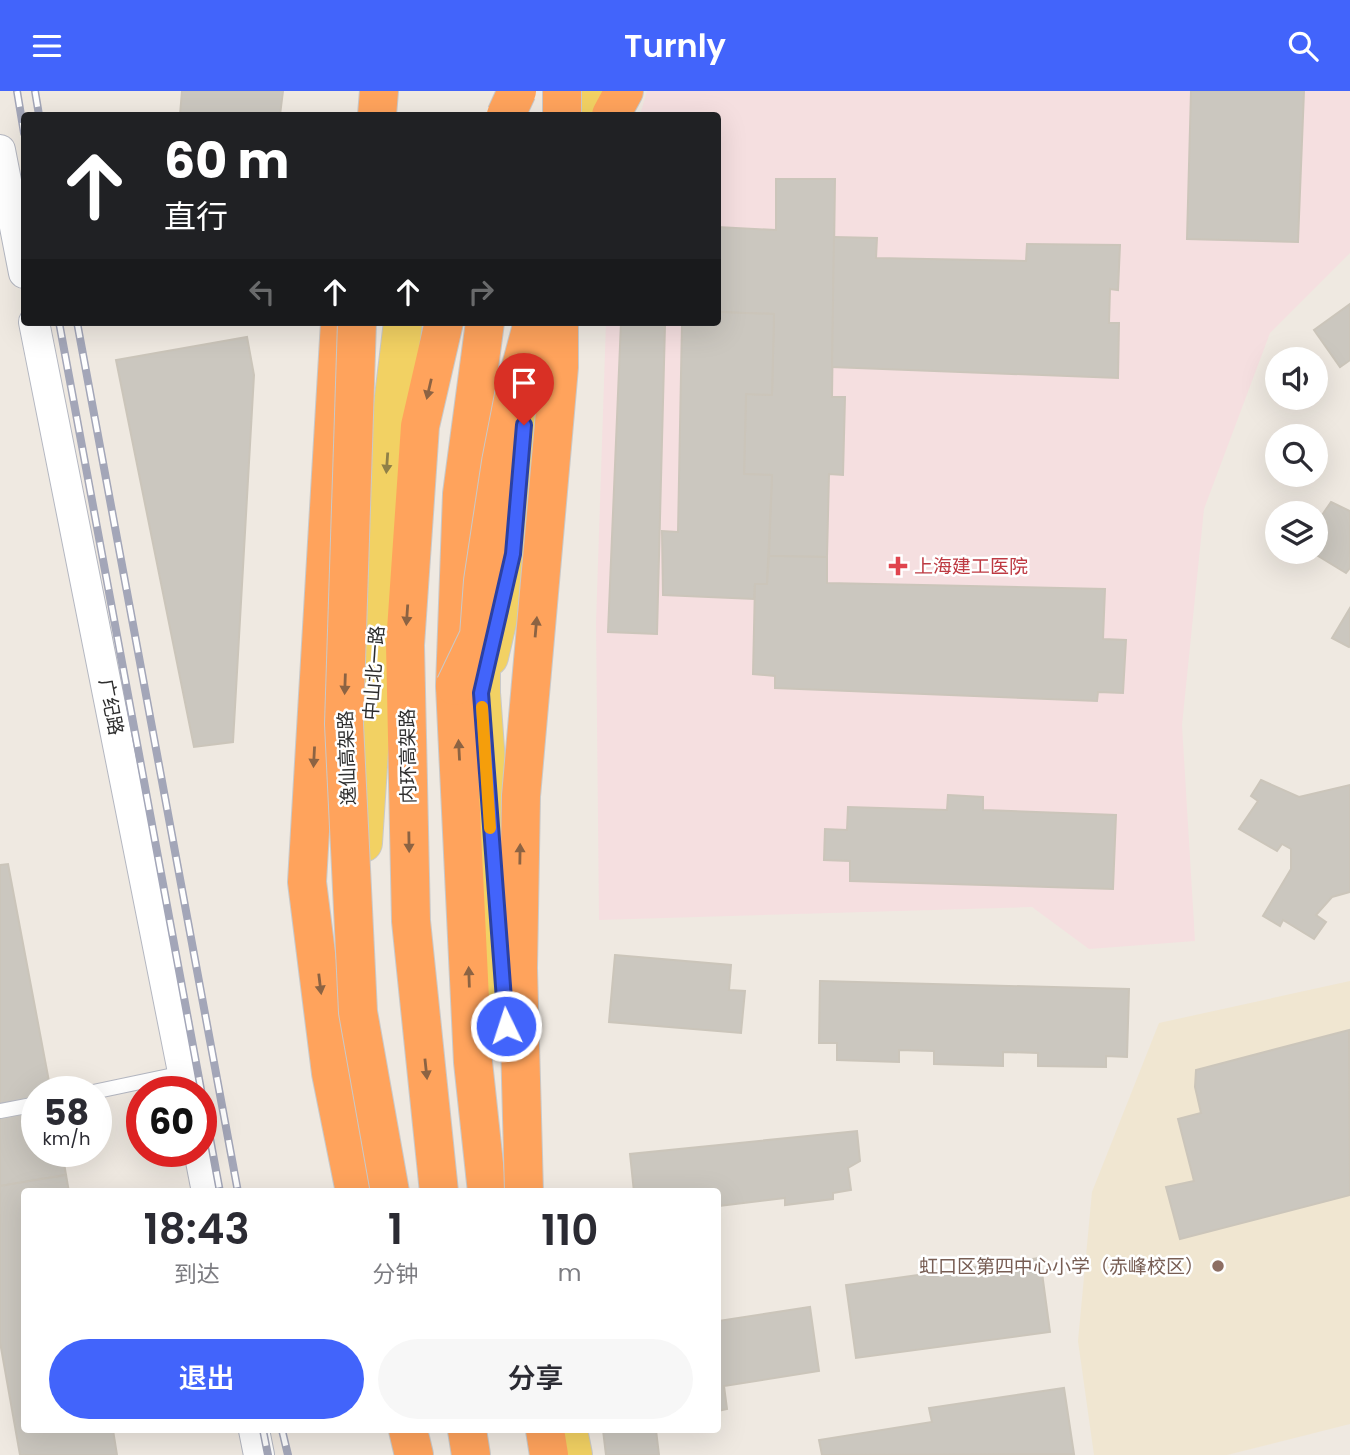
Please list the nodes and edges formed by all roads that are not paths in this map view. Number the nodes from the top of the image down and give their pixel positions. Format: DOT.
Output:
graph roads {
  1 [pos="362,91"];
  2 [pos="379,91"];
  3 [pos="507,91"];
  4 [pos="517,91"];
  5 [pos="563,91"];
  6 [pos="586,91"];
  7 [pos="624,91"];
  8 [pos="359,112"];
  9 [pos="377,112"];
  10 [pos="506,112"];
  11 [pos="507,112"];
  12 [pos="554,112"];
  13 [pos="562,112"];
  14 [pos="575,112"];
  15 [pos="613,112"];
  16 [pos="0,150"];
  17 [pos="21,258"];
  18 [pos="35,326"];
  19 [pos="340,326"];
  20 [pos="357,326"];
  21 [pos="403,326"];
  22 [pos="443,326"];
  23 [pos="484,326"];
  24 [pos="499,326"];
  25 [pos="532,326"];
  26 [pos="559,326"];
  27 [pos="468,689"];
  28 [pos="184,1076"];
  29 [pos="21,1107"];
  30 [pos="0,1111"];
  31 [pos="202,1167"];
  32 [pos="206,1188"];
  33 [pos="354,1188"];
  34 [pos="387,1188"];
  35 [pos="388,1188"];
  36 [pos="439,1188"];
  37 [pos="487,1188"];
  38 [pos="524,1188"];
  39 [pos="524,1188"];
  40 [pos="255,1433"];
  41 [pos="409,1433"];
  42 [pos="426,1433"];
  43 [pos="433,1433"];
  44 [pos="467,1433"];
  45 [pos="520,1433"];
  46 [pos="545,1433"];
  47 [pos="569,1433"];
  48 [pos="259,1455"];
  49 [pos="414,1455"];
  50 [pos="430,1455"];
  51 [pos="437,1455"];
  52 [pos="471,1455"];
  53 [pos="524,1455"];
  54 [pos="549,1455"];
  55 [pos="573,1455"];
  1 -- 8 [label="main road"];
  2 -- 9 [label="highway"];
  3 -- 10 [label="main road"];
  4 -- 11 [label="highway, bridge"];
  5 -- 12 [label="highway, bridge"];
  5 -- 13 [label="highway, bridge"];
  6 -- 14 [label="main road"];
  7 -- 15 [label="highway"];
  16 -- 17 [label="street"];
  18 -- 28 [label="street, 广纪路"];
  19 -- 33 [label="highway, one-way"];
  20 -- 34 [label="highway, 逸仙高架路, one-way, bridge"];
  21 -- 35 [label="main road, 中山北一路, one-way"];
  22 -- 36 [label="highway, 内环高架路, one-way"];
  23 -- 27 [label="highway"];
  24 -- 27 [label="main road"];
  25 -- 27 [label="highway, bridge"];
  39 -- 26 [label="highway, one-way, bridge"];
  37 -- 27 [label="highway, one-way"];
  27 -- 38 [label="main road"];
  29 -- 30 [label="lane"];
  31 -- 32 [label="street"];
  40 -- 48 [label="street"];
  41 -- 49 [label="highway"];
  42 -- 50 [label="main road"];
  43 -- 51 [label="highway"];
  44 -- 52 [label="highway"];
  45 -- 53 [label="highway"];
  46 -- 54 [label="highway"];
  47 -- 55 [label="main road"];
}
